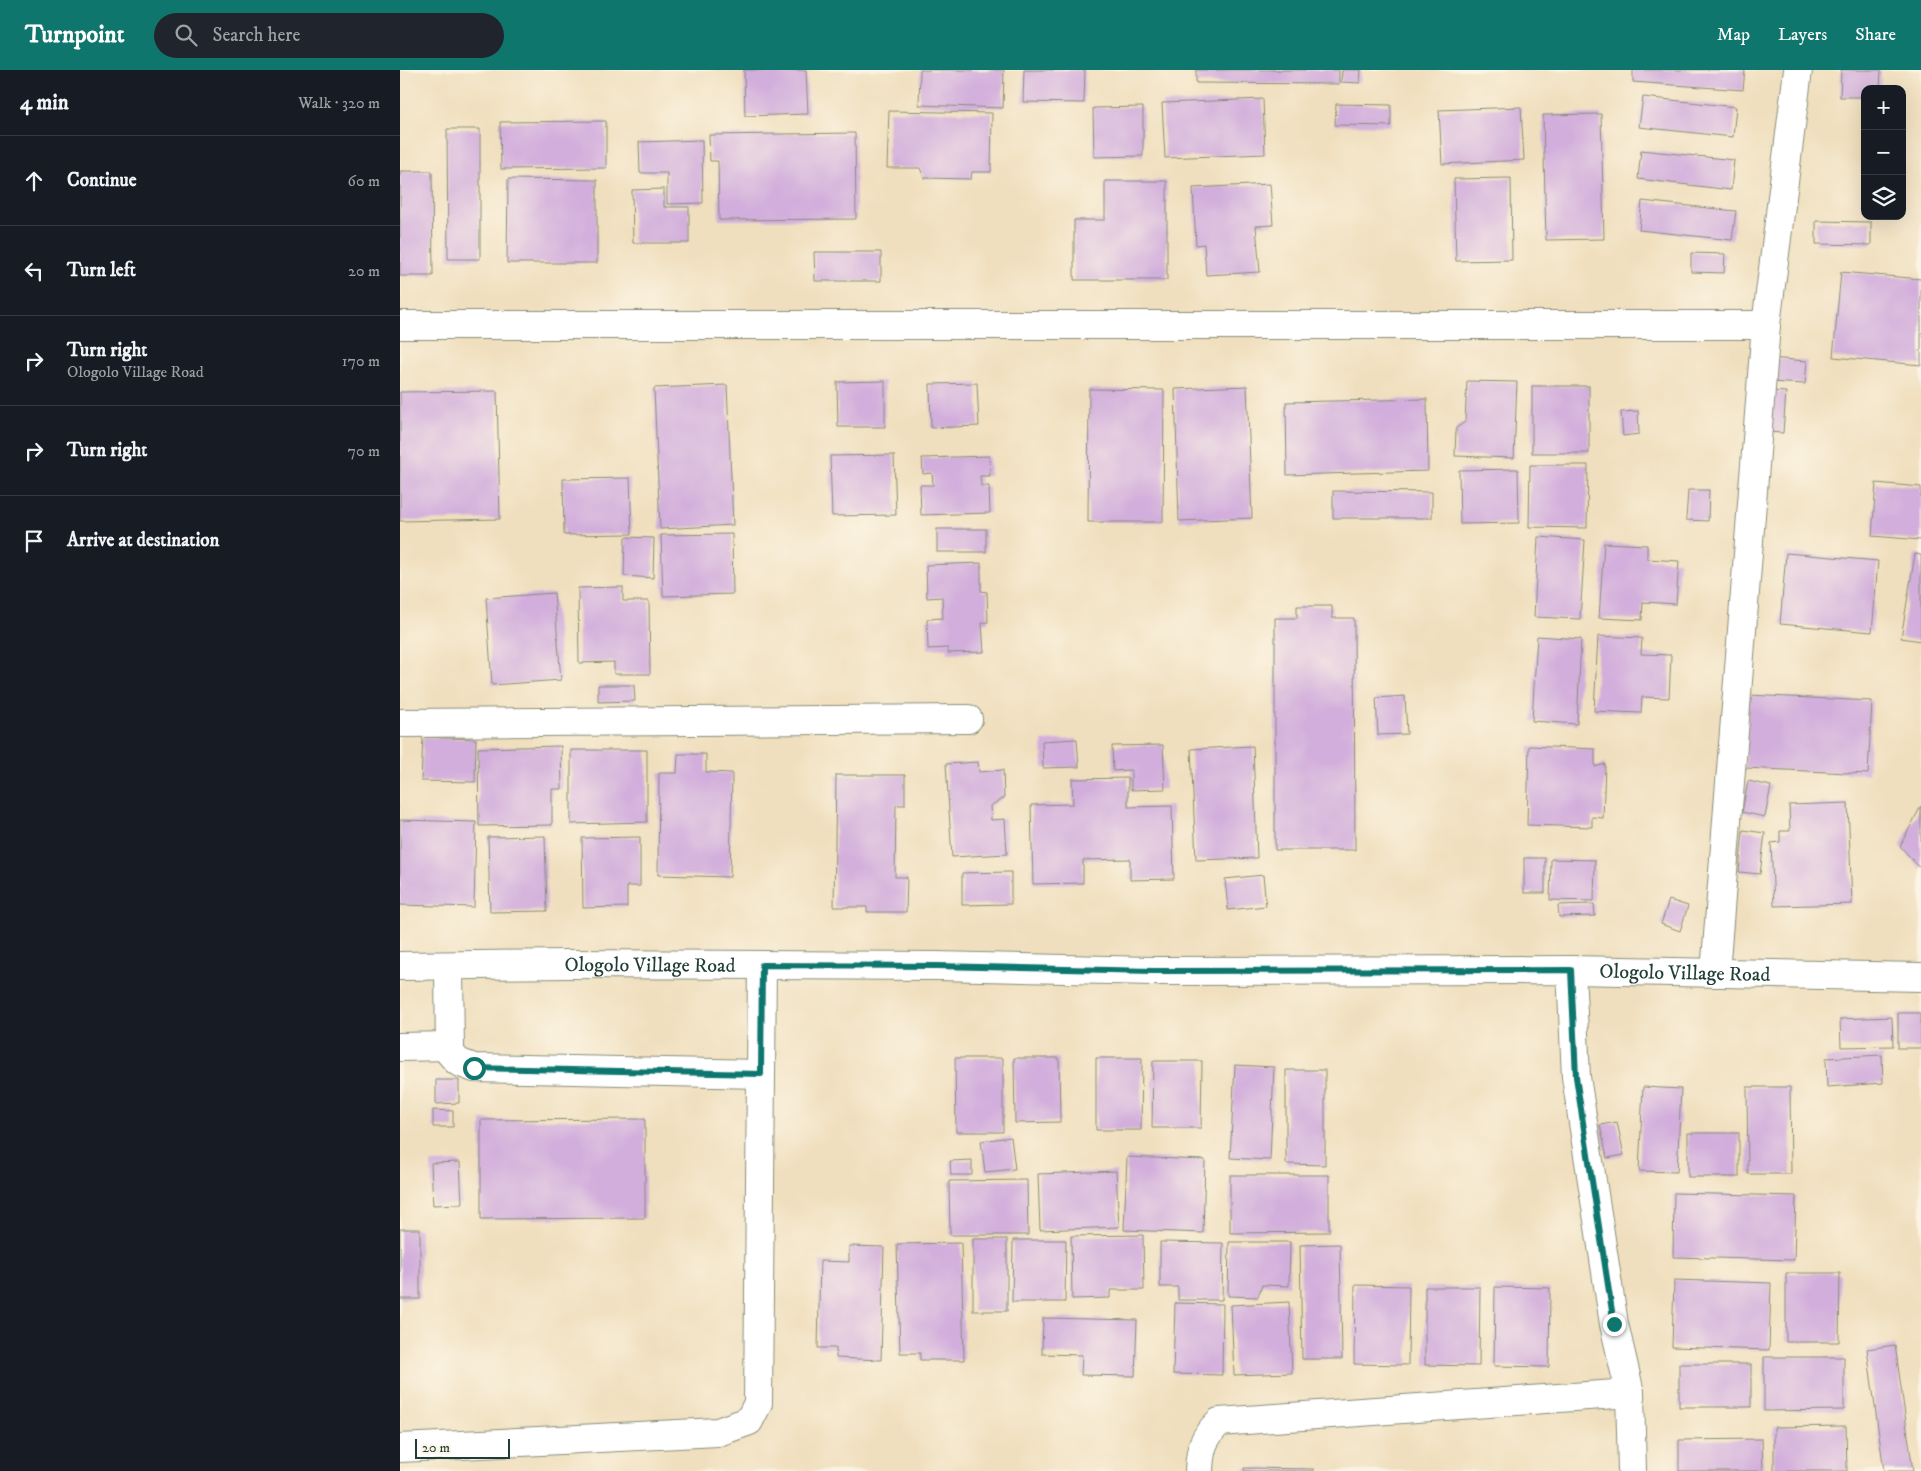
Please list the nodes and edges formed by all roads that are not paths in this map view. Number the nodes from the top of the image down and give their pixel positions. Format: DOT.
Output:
graph roads {
  1 [pos="1798,70"];
  2 [pos="400,325"];
  3 [pos="1766,325"];
  4 [pos="968,719"];
  5 [pos="400,723"];
  6 [pos="762,965"];
  7 [pos="400,966"];
  8 [pos="449,966"];
  9 [pos="1571,970"];
  10 [pos="1716,974"];
  11 [pos="1921,978"];
  12 [pos="450,1046"];
  13 [pos="400,1047"];
  14 [pos="761,1074"];
  15 [pos="1630,1393"];
  16 [pos="400,1448"];
  17 [pos="1199,1471"];
  18 [pos="1632,1471"];
  1 -- 3 [label="street"];
  2 -- 3 [label="street"];
  3 -- 10 [label="street"];
  4 -- 5 [label="street"];
  6 -- 8 [label="street, Ologolo Village Road"];
  6 -- 9 [label="street, Ologolo Village Road"];
  6 -- 14 [label="street"];
  7 -- 8 [label="street, Ologolo Village Road"];
  8 -- 12 [label="street"];
  9 -- 10 [label="street, Ologolo Village Road"];
  9 -- 15 [label="street"];
  10 -- 11 [label="street, Ologolo Village Road"];
  12 -- 13 [label="street"];
  12 -- 14 [label="street"];
  14 -- 16 [label="street"];
  15 -- 17 [label="street"];
  15 -- 18 [label="street"];
}
